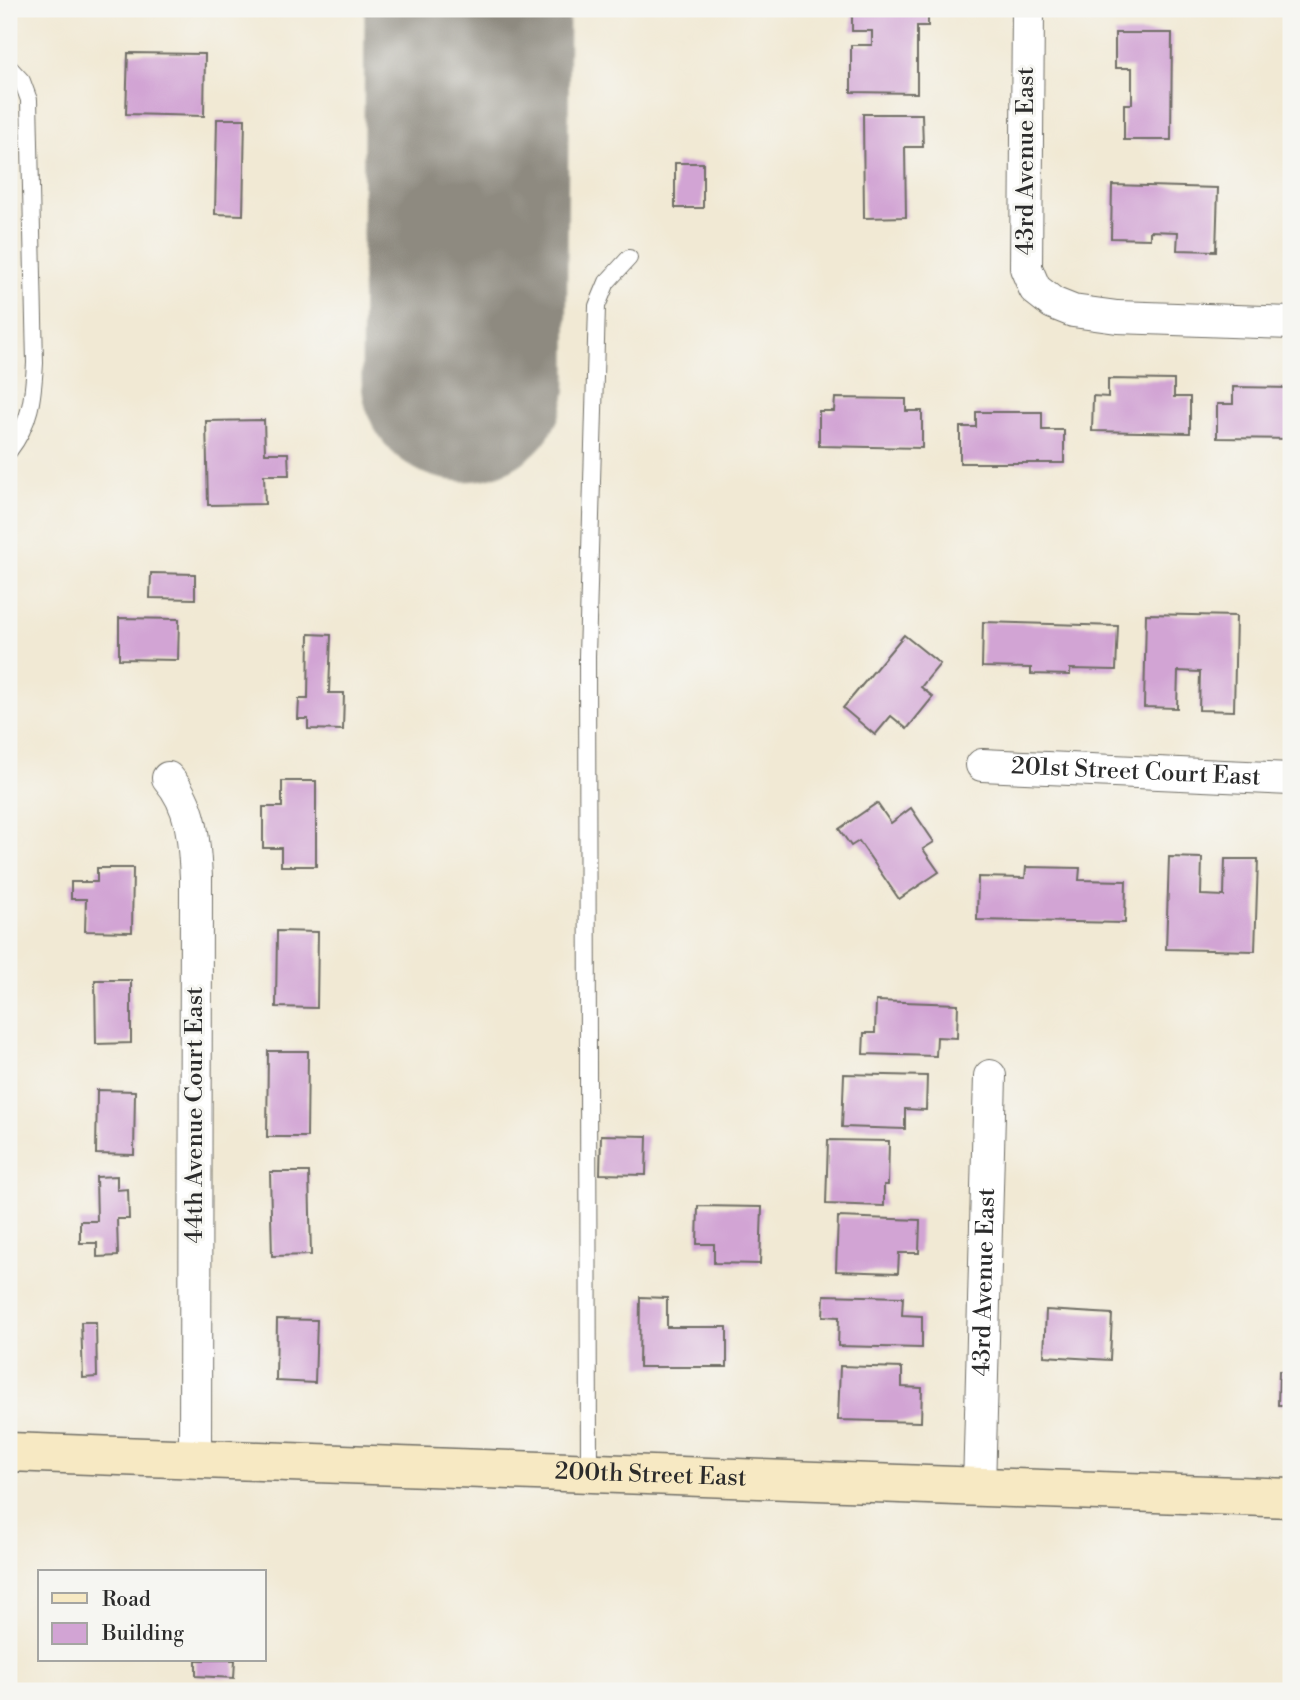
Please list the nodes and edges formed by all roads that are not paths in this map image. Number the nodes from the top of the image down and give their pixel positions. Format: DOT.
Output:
graph roads {
  1 [pos="1028,9"];
  2 [pos="9,66"];
  3 [pos="629,258"];
  4 [pos="1291,323"];
  5 [pos="9,451"];
  6 [pos="982,765"];
  7 [pos="168,778"];
  8 [pos="1291,779"];
  9 [pos="990,1076"];
  10 [pos="9,1452"];
  11 [pos="195,1459"];
  12 [pos="589,1473"];
  13 [pos="979,1488"];
  14 [pos="1291,1498"];
  1 -- 4 [label="street, 43rd Avenue East"];
  2 -- 5 [label="lane"];
  3 -- 12 [label="lane"];
  6 -- 8 [label="street, 201st Street Court East"];
  7 -- 11 [label="street, 44th Avenue Court East"];
  9 -- 13 [label="street, 43rd Avenue East"];
  10 -- 11 [label="street, 200th Street East"];
  11 -- 12 [label="street, 200th Street East"];
  12 -- 13 [label="street, 200th Street East"];
  13 -- 14 [label="street, 200th Street East"];
}
